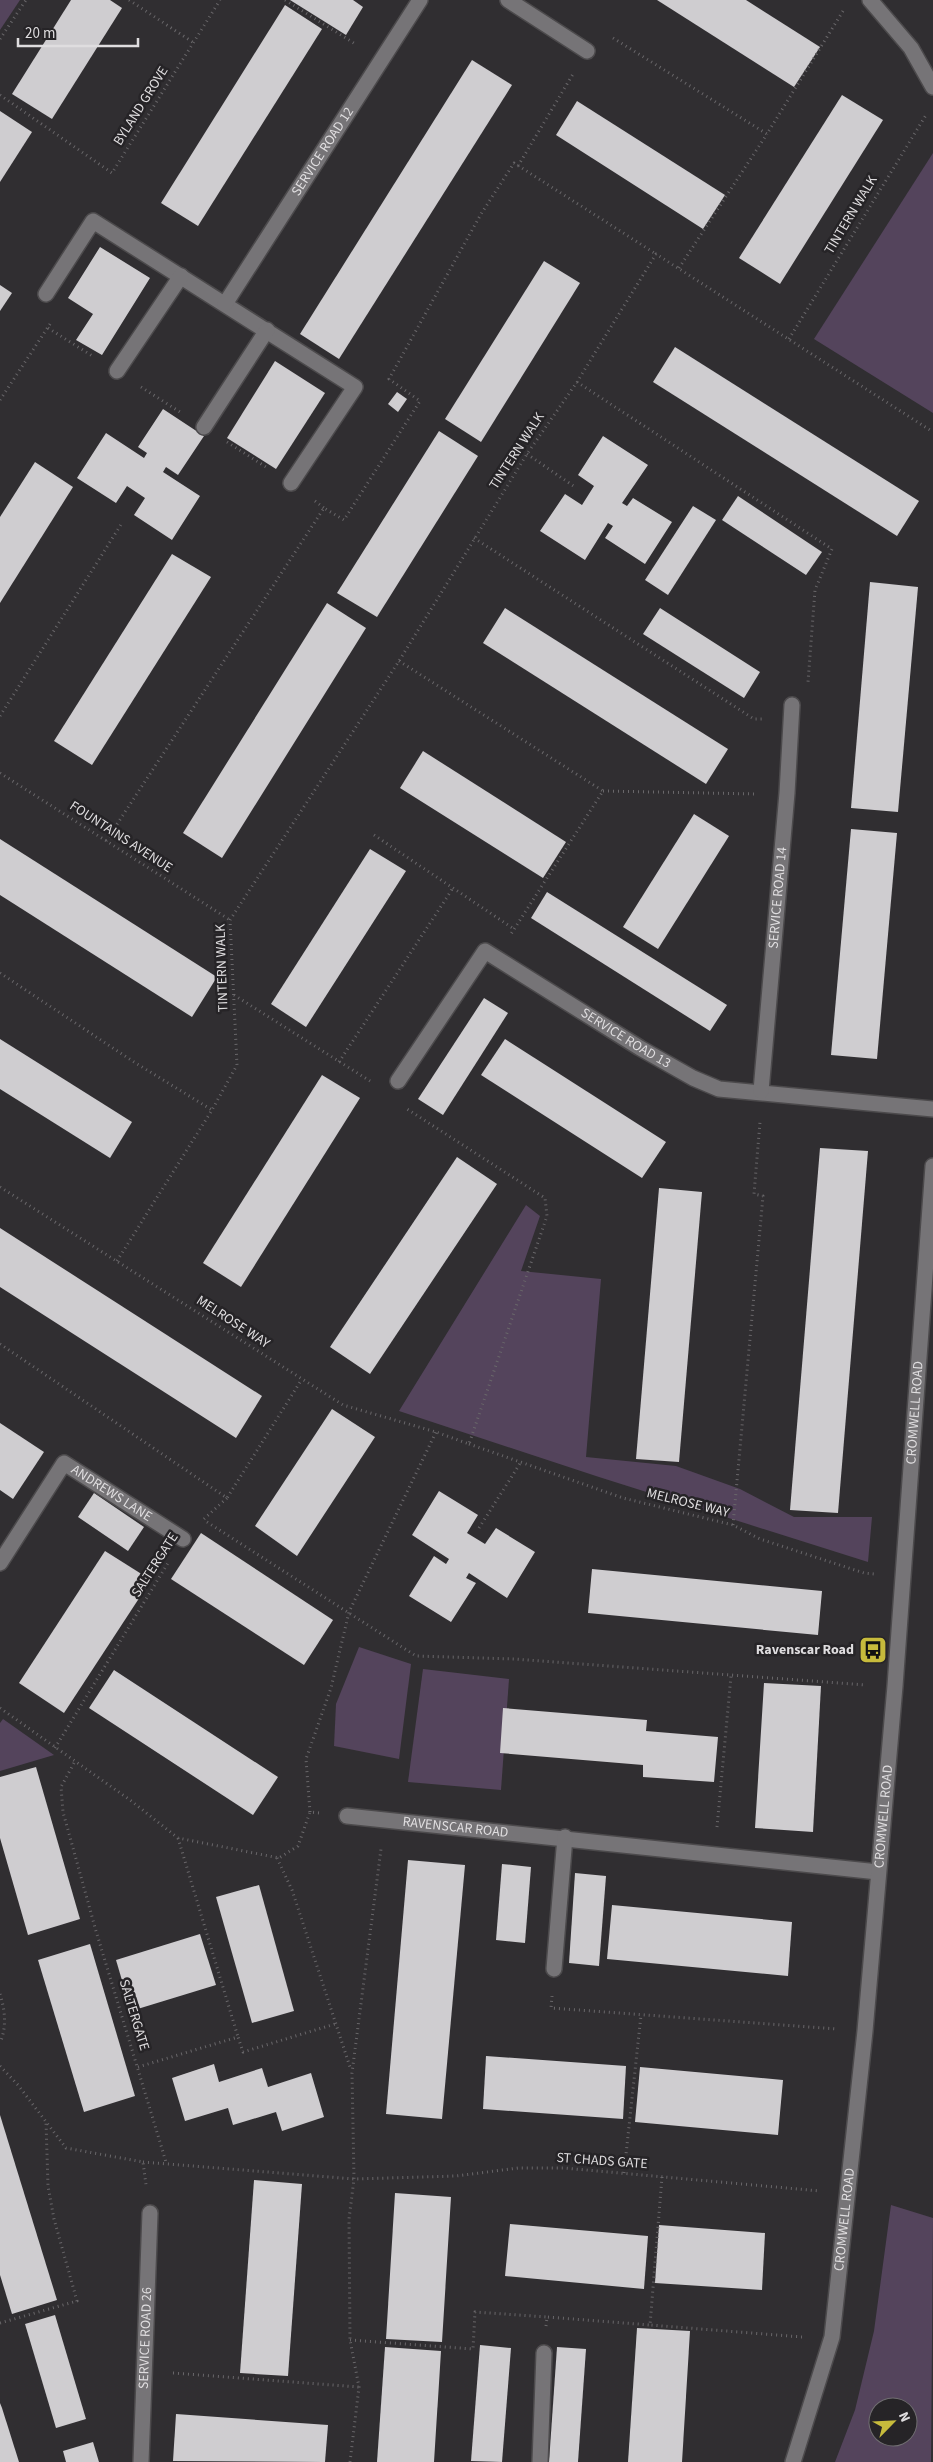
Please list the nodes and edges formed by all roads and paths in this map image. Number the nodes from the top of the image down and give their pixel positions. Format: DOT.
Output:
graph roads {
  1 [pos="26,0"];
  2 [pos="129,0"];
  3 [pos="220,0"];
  4 [pos="285,0"];
  5 [pos="420,0"];
  6 [pos="508,0"];
  7 [pos="870,0"];
  8 [pos="844,8"];
  9 [pos="0,39"];
  10 [pos="194,43"];
  11 [pos="587,51"];
  12 [pos="381,61"];
  13 [pos="933,88"];
  14 [pos="0,95"];
  15 [pos="928,112"];
  16 [pos="767,134"];
  17 [pos="518,166"];
  18 [pos="656,254"];
  19 [pos="679,268"];
  20 [pos="181,276"];
  21 [pos="46,294"];
  22 [pos="226,304"];
  23 [pos="267,330"];
  24 [pos="789,339"];
  25 [pos="117,371"];
  26 [pos="577,382"];
  27 [pos="0,400"];
  28 [pos="204,427"];
  29 [pos="933,432"];
  30 [pos="527,454"];
  31 [pos="291,483"];
  32 [pos="575,486"];
  33 [pos="122,523"];
  34 [pos="474,538"];
  35 [pos="399,661"];
  36 [pos="792,711"];
  37 [pos="0,716"];
  38 [pos="0,774"];
  39 [pos="603,791"];
  40 [pos="787,793"];
  41 [pos="374,835"];
  42 [pos="106,841"];
  43 [pos="453,888"];
  44 [pos="230,920"];
  45 [pos="514,929"];
  46 [pos="495,958"];
  47 [pos="0,973"];
  48 [pos="234,995"];
  49 [pos="339,1062"];
  50 [pos="398,1081"];
  51 [pos="378,1086"];
  52 [pos="762,1092"];
  53 [pos="401,1105"];
  54 [pos="933,1109"];
  55 [pos="212,1110"];
  56 [pos="933,1166"];
  57 [pos="0,1186"];
  58 [pos="117,1261"];
  59 [pos="0,1344"];
  60 [pos="302,1379"];
  61 [pos="436,1432"];
  62 [pos="469,1444"];
  63 [pos="521,1462"];
  64 [pos="227,1498"];
  65 [pos="733,1525"];
  66 [pos="479,1528"];
  67 [pos="183,1539"];
  68 [pos="0,1563"];
  69 [pos="903,1576"];
  70 [pos="349,1612"];
  71 [pos="731,1676"];
  72 [pos="895,1686"];
  73 [pos="0,1708"];
  74 [pos="55,1748"];
  75 [pos="74,1762"];
  76 [pos="310,1812"];
  77 [pos="347,1816"];
  78 [pos="385,1820"];
  79 [pos="178,1838"];
  80 [pos="564,1838"];
  81 [pos="716,1854"];
  82 [pos="277,1858"];
  83 [pos="878,1872"];
  84 [pos="554,1970"];
  85 [pos="0,1994"];
  86 [pos="641,2015"];
  87 [pos="335,2024"];
  88 [pos="865,2031"];
  89 [pos="238,2038"];
  90 [pos="0,2043"];
  91 [pos="0,2066"];
  92 [pos="138,2067"];
  93 [pos="352,2073"];
  94 [pos="46,2122"];
  95 [pos="143,2162"];
  96 [pos="166,2162"];
  97 [pos="624,2173"];
  98 [pos="662,2177"];
  99 [pos="354,2179"];
  100 [pos="848,2193"];
  101 [pos="150,2214"];
  102 [pos="547,2317"];
  103 [pos="0,2323"];
  104 [pos="650,2325"];
  105 [pos="350,2340"];
  106 [pos="830,2342"];
  107 [pos="544,2353"];
  108 [pos="144,2370"];
  109 [pos="360,2387"];
  110 [pos="141,2462"];
  111 [pos="350,2462"];
  112 [pos="540,2462"];
  113 [pos="793,2462"];
  1 -- 9 [label="path"];
  2 -- 10 [label="path"];
  3 -- 10 [label="path, BYLAND GROVE"];
  4 -- 12 [label="path"];
  5 -- 12 [label="street, SERVICE ROAD 12"];
  6 -- 11 [label="street"];
  7 -- 13 [label="street"];
  8 -- 16 [label="path"];
  10 -- 14 [label="path, BYLAND GROVE"];
  11 -- 16 [label="path"];
  11 -- 17 [label="path"];
  12 -- 22 [label="street, SERVICE ROAD 12"];
  15 -- 24 [label="path, TINTERN WALK"];
  16 -- 19 [label="path"];
  17 -- 18 [label="path"];
  17 -- 42 [label="path"];
  18 -- 19 [label="path"];
  18 -- 26 [label="path, TINTERN WALK"];
  19 -- 24 [label="path"];
  20 -- 21 [label="street"];
  20 -- 22 [label="street"];
  20 -- 25 [label="street"];
  21 -- 27 [label="path"];
  22 -- 23 [label="street"];
  23 -- 28 [label="street"];
  23 -- 31 [label="street"];
  24 -- 29 [label="path"];
  26 -- 30 [label="path, TINTERN WALK"];
  26 -- 36 [label="path"];
  30 -- 32 [label="path"];
  30 -- 34 [label="path, TINTERN WALK"];
  33 -- 37 [label="path"];
  34 -- 35 [label="path, TINTERN WALK"];
  34 -- 36 [label="path"];
  35 -- 39 [label="path"];
  35 -- 44 [label="path, TINTERN WALK"];
  36 -- 40 [label="street, SERVICE ROAD 14"];
  38 -- 42 [label="path, FOUNTAINS AVENUE"];
  39 -- 40 [label="path"];
  39 -- 45 [label="path"];
  40 -- 52 [label="street, SERVICE ROAD 14"];
  41 -- 43 [label="path"];
  42 -- 44 [label="path, FOUNTAINS AVENUE"];
  43 -- 45 [label="path"];
  43 -- 49 [label="path"];
  44 -- 48 [label="path, TINTERN WALK"];
  45 -- 46 [label="path"];
  46 -- 50 [label="street"];
  46 -- 52 [label="street, SERVICE ROAD 13"];
  47 -- 55 [label="path"];
  48 -- 49 [label="path"];
  48 -- 55 [label="path, TINTERN WALK"];
  49 -- 51 [label="path"];
  52 -- 54 [label="street, SERVICE ROAD 13"];
  52 -- 65 [label="path"];
  53 -- 62 [label="path"];
  55 -- 58 [label="path, TINTERN WALK"];
  56 -- 69 [label="street, CROMWELL ROAD"];
  57 -- 58 [label="path, MELROSE WAY"];
  58 -- 60 [label="path, MELROSE WAY"];
  59 -- 64 [label="path"];
  60 -- 61 [label="path, MELROSE WAY"];
  60 -- 64 [label="path"];
  61 -- 62 [label="path, MELROSE WAY"];
  61 -- 70 [label="path"];
  62 -- 63 [label="path, MELROSE WAY"];
  63 -- 65 [label="path, MELROSE WAY"];
  63 -- 66 [label="path"];
  64 -- 70 [label="path"];
  65 -- 69 [label="path, MELROSE WAY"];
  67 -- 68 [label="street, ANDREWS LANE"];
  67 -- 74 [label="path, SALTERGATE"];
  69 -- 72 [label="street, CROMWELL ROAD"];
  70 -- 71 [label="path"];
  70 -- 76 [label="path"];
  71 -- 72 [label="path"];
  71 -- 81 [label="path"];
  72 -- 83 [label="street, CROMWELL ROAD"];
  73 -- 74 [label="path"];
  74 -- 75 [label="path"];
  75 -- 79 [label="path"];
  75 -- 92 [label="path, SALTERGATE"];
  76 -- 77 [label="path"];
  76 -- 82 [label="path"];
  77 -- 78 [label="street, RAVENSCAR ROAD"];
  78 -- 80 [label="street, RAVENSCAR ROAD"];
  78 -- 93 [label="path"];
  79 -- 82 [label="path"];
  79 -- 89 [label="path"];
  80 -- 81 [label="street, RAVENSCAR ROAD"];
  80 -- 84 [label="street"];
  81 -- 83 [label="street, RAVENSCAR ROAD"];
  82 -- 87 [label="path"];
  83 -- 88 [label="street, CROMWELL ROAD"];
  84 -- 86 [label="path"];
  85 -- 90 [label="path"];
  86 -- 88 [label="path"];
  86 -- 97 [label="path"];
  87 -- 89 [label="path"];
  87 -- 93 [label="path"];
  88 -- 100 [label="street, CROMWELL ROAD"];
  89 -- 92 [label="path, SALTERGATE"];
  91 -- 94 [label="path, ST CHADS GATE"];
  92 -- 96 [label="path"];
  93 -- 99 [label="path"];
  94 -- 95 [label="path, ST CHADS GATE"];
  94 -- 103 [label="path"];
  95 -- 96 [label="path, ST CHADS GATE"];
  95 -- 101 [label="path"];
  96 -- 99 [label="path, ST CHADS GATE"];
  97 -- 98 [label="path, ST CHADS GATE"];
  97 -- 99 [label="path, ST CHADS GATE"];
  98 -- 100 [label="path, ST CHADS GATE"];
  98 -- 104 [label="path"];
  99 -- 105 [label="path"];
  100 -- 106 [label="street, CROMWELL ROAD"];
  101 -- 108 [label="street, SERVICE ROAD 26"];
  102 -- 104 [label="path"];
  102 -- 105 [label="path"];
  102 -- 107 [label="path"];
  104 -- 106 [label="path"];
  105 -- 109 [label="path"];
  106 -- 113 [label="street, CROMWELL ROAD"];
  107 -- 112 [label="street"];
  108 -- 109 [label="path"];
  108 -- 110 [label="street, SERVICE ROAD 26"];
  109 -- 111 [label="path"];
}
